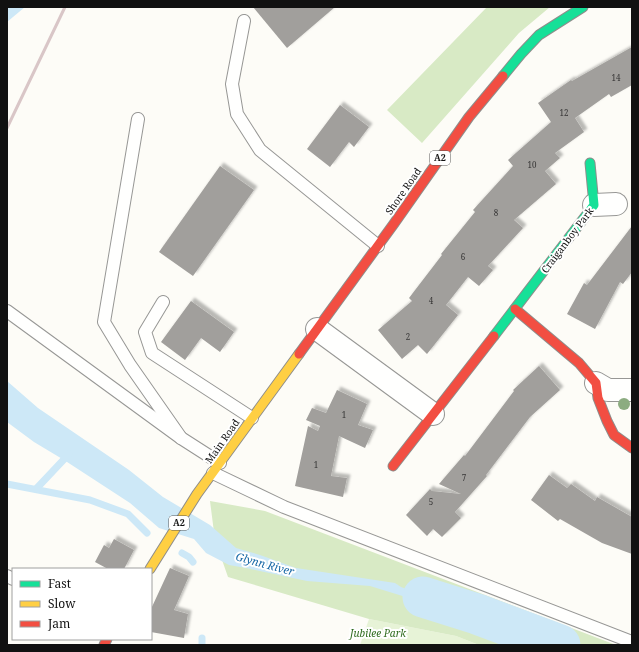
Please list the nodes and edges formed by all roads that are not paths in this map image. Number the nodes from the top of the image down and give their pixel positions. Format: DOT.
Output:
graph roads {
  1 [pos="583,7"];
  2 [pos="244,21"];
  3 [pos="138,119"];
  4 [pos="590,163"];
  5 [pos="616,204"];
  6 [pos="594,205"];
  7 [pos="378,246"];
  8 [pos="163,302"];
  9 [pos="515,310"];
  10 [pos="7,311"];
  11 [pos="317,329"];
  12 [pos="596,383"];
  13 [pos="632,390"];
  14 [pos="433,414"];
  15 [pos="252,418"];
  16 [pos="181,438"];
  17 [pos="632,448"];
  18 [pos="220,463"];
  19 [pos="393,466"];
  20 [pos="213,473"];
  21 [pos="151,568"];
  22 [pos="632,642"];
  1 -- 7 [label="main road, Shore Road / A2"];
  2 -- 7 [label="lane"];
  3 -- 16 [label="lane"];
  4 -- 6 [label="main road, Craiganboy Park"];
  5 -- 6 [label="street"];
  6 -- 9 [label="main road, Craiganboy Park"];
  7 -- 11 [label="main road, Shore Road / A2"];
  8 -- 15 [label="lane"];
  9 -- 12 [label="main road"];
  9 -- 14 [label="main road, Craiganboy Park"];
  10 -- 16 [label="lane"];
  11 -- 14 [label="street"];
  11 -- 15 [label="main road, Main Road / A2"];
  12 -- 13 [label="street"];
  12 -- 17 [label="main road"];
  14 -- 19 [label="main road, Craiganboy Park"];
  15 -- 18 [label="main road, Main Road / A2"];
  16 -- 18 [label="lane"];
  18 -- 20 [label="main road, Main Road / A2"];
  20 -- 21 [label="main road, Main Road / A2"];
  20 -- 22 [label="lane"];
}
